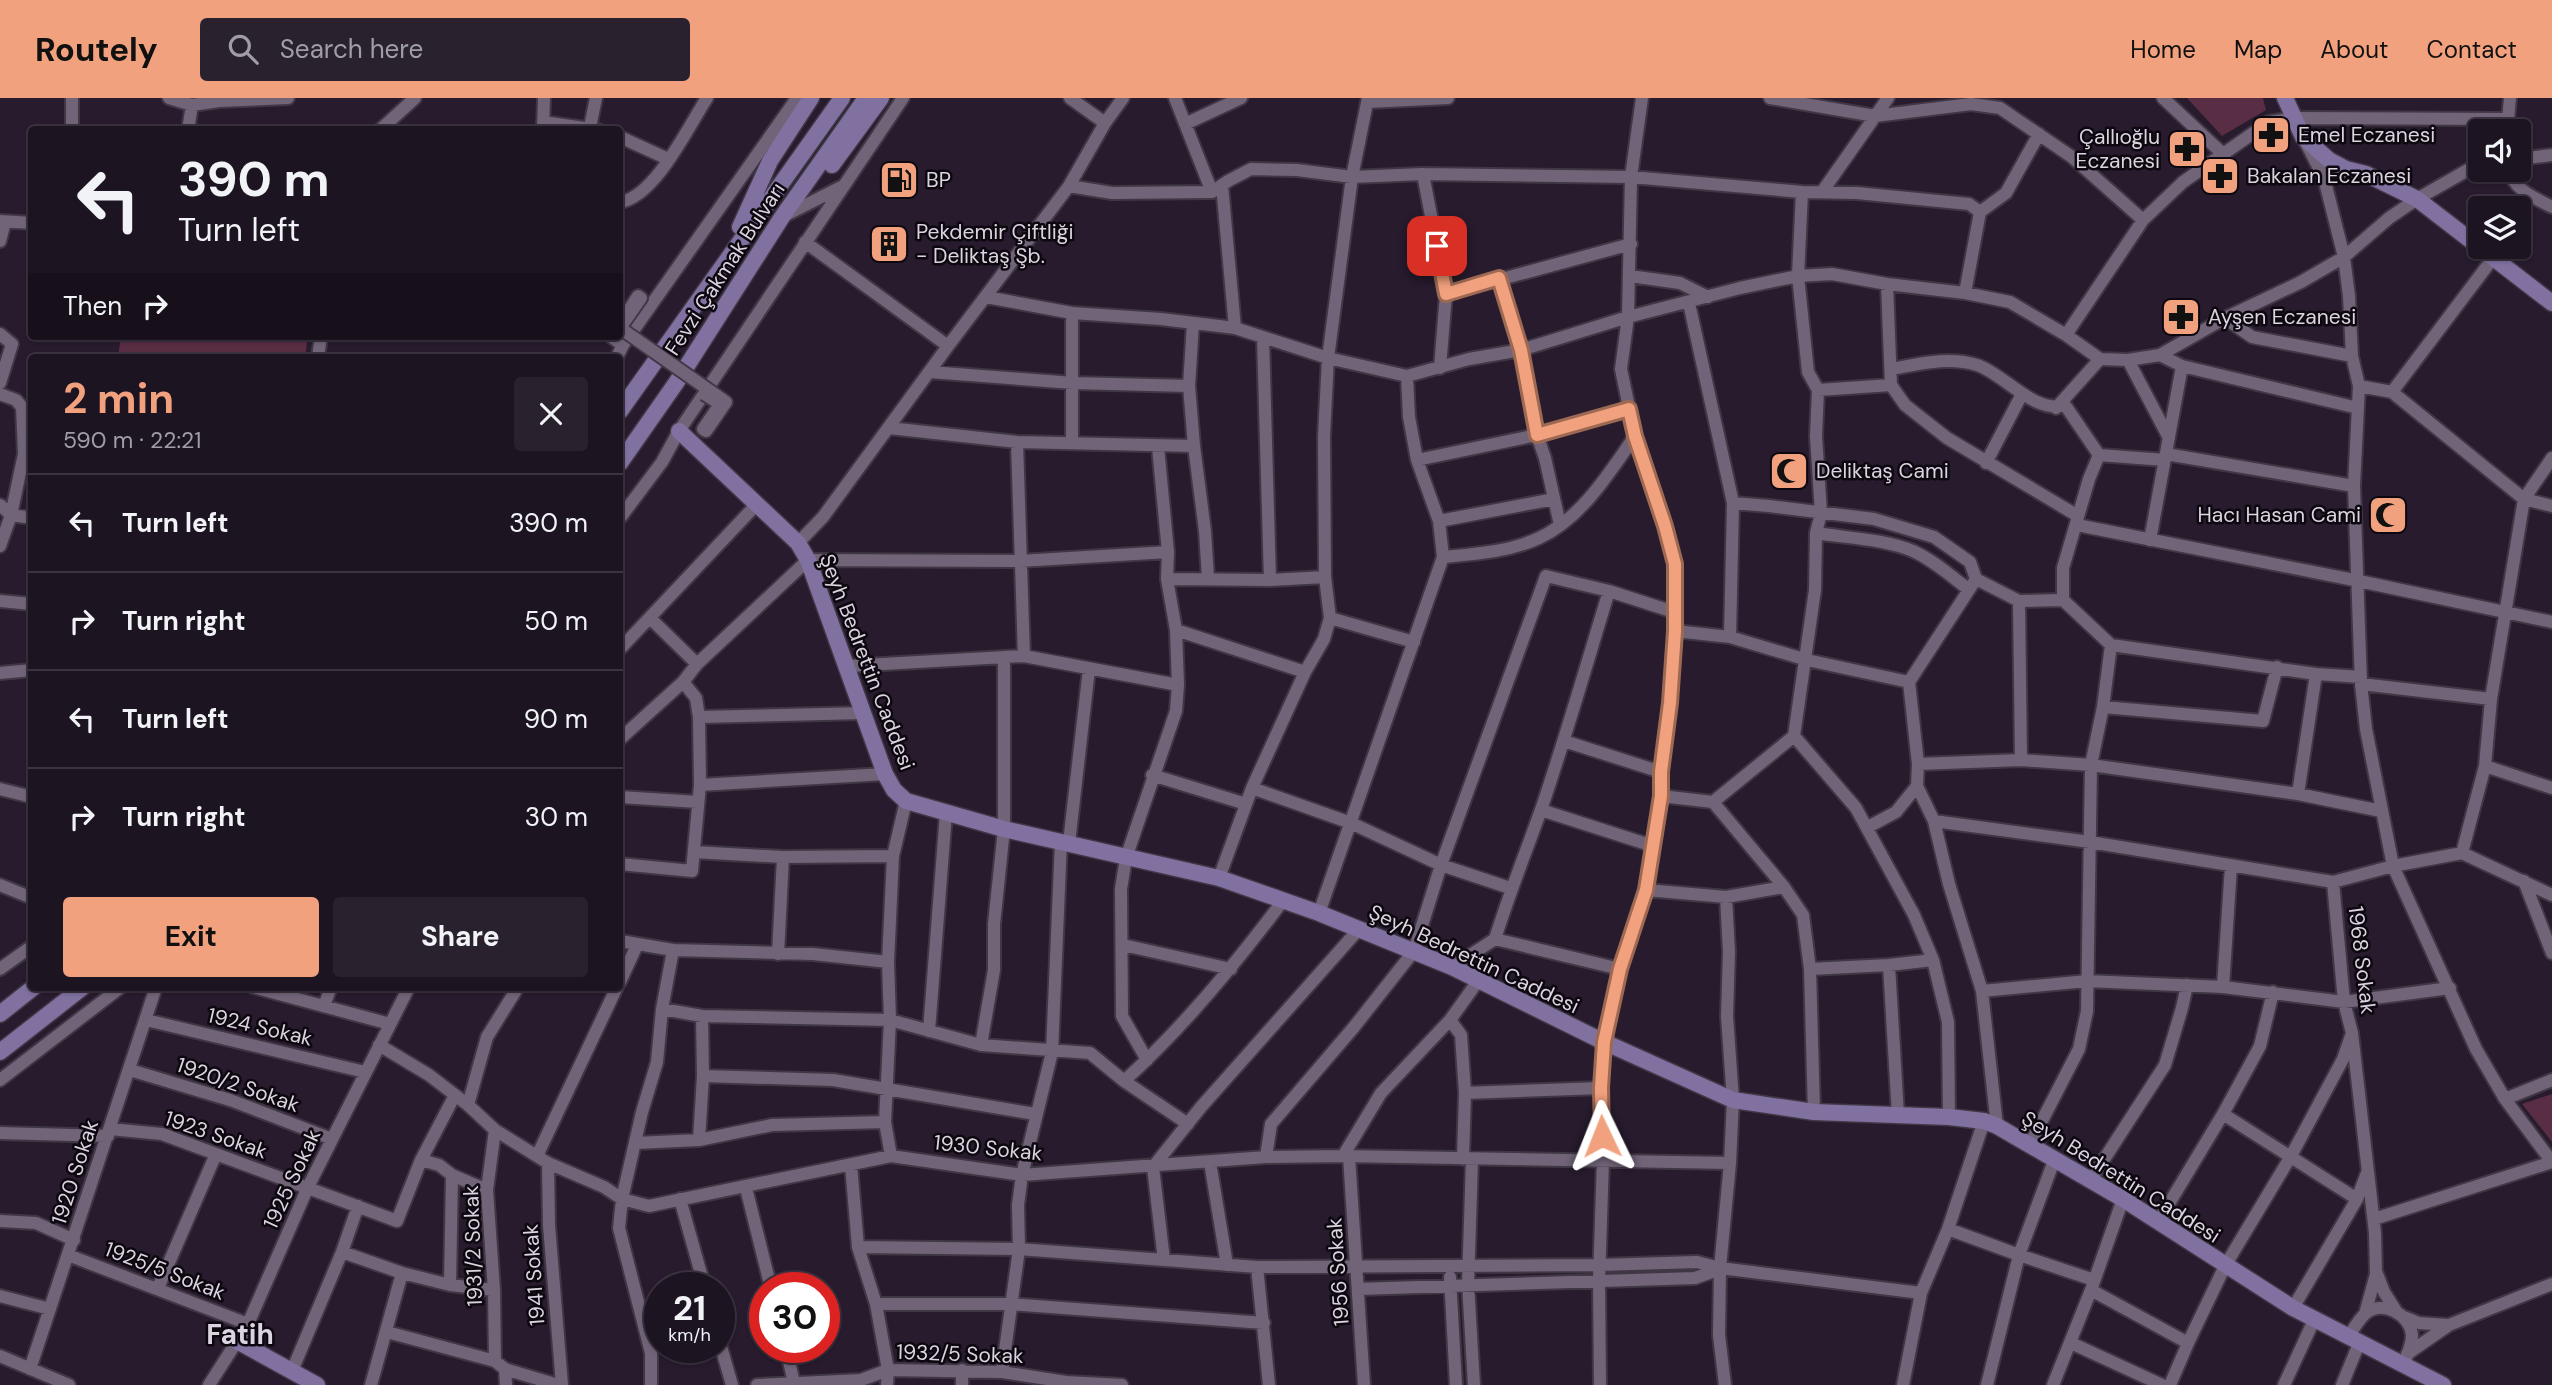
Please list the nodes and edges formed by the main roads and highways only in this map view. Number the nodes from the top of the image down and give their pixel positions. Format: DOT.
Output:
graph roads {
  1 [pos="811,98"];
  2 [pos="842,98"];
  3 [pos="866,98"];
  4 [pos="881,98"];
  5 [pos="2285,98"];
  6 [pos="782,217"];
  7 [pos="726,257"];
  8 [pos="2552,303"];
  9 [pos="623,407"];
  10 [pos="679,431"];
  11 [pos="623,460"];
  12 [pos="29,991"];
  13 [pos="78,991"];
  14 [pos="0,1014"];
  15 [pos="0,1052"];
  16 [pos="237,1341"];
  17 [pos="302,1380"];
  18 [pos="2427,1380"];
  19 [pos="2443,1385"];
  1 -- 7 [label="main road"];
  2 -- 7 [label="main road, Fevzi Çakmak Bulvarı"];
  3 -- 6 [label="main road, Fevzi Çakmak Bulvarı"];
  4 -- 6 [label="main road"];
  5 -- 8 [label="main road"];
  6 -- 11 [label="main road, Fevzi Çakmak Bulvarı"];
  7 -- 9 [label="main road, Fevzi Çakmak Bulvarı"];
  10 -- 18 [label="main road, Şeyh Bedrettin Caddesi"];
  12 -- 14 [label="main road"];
  13 -- 15 [label="main road"];
  16 -- 17 [label="main road"];
  18 -- 19 [label="main road, Şeyh Bedrettin Caddesi"];
}
